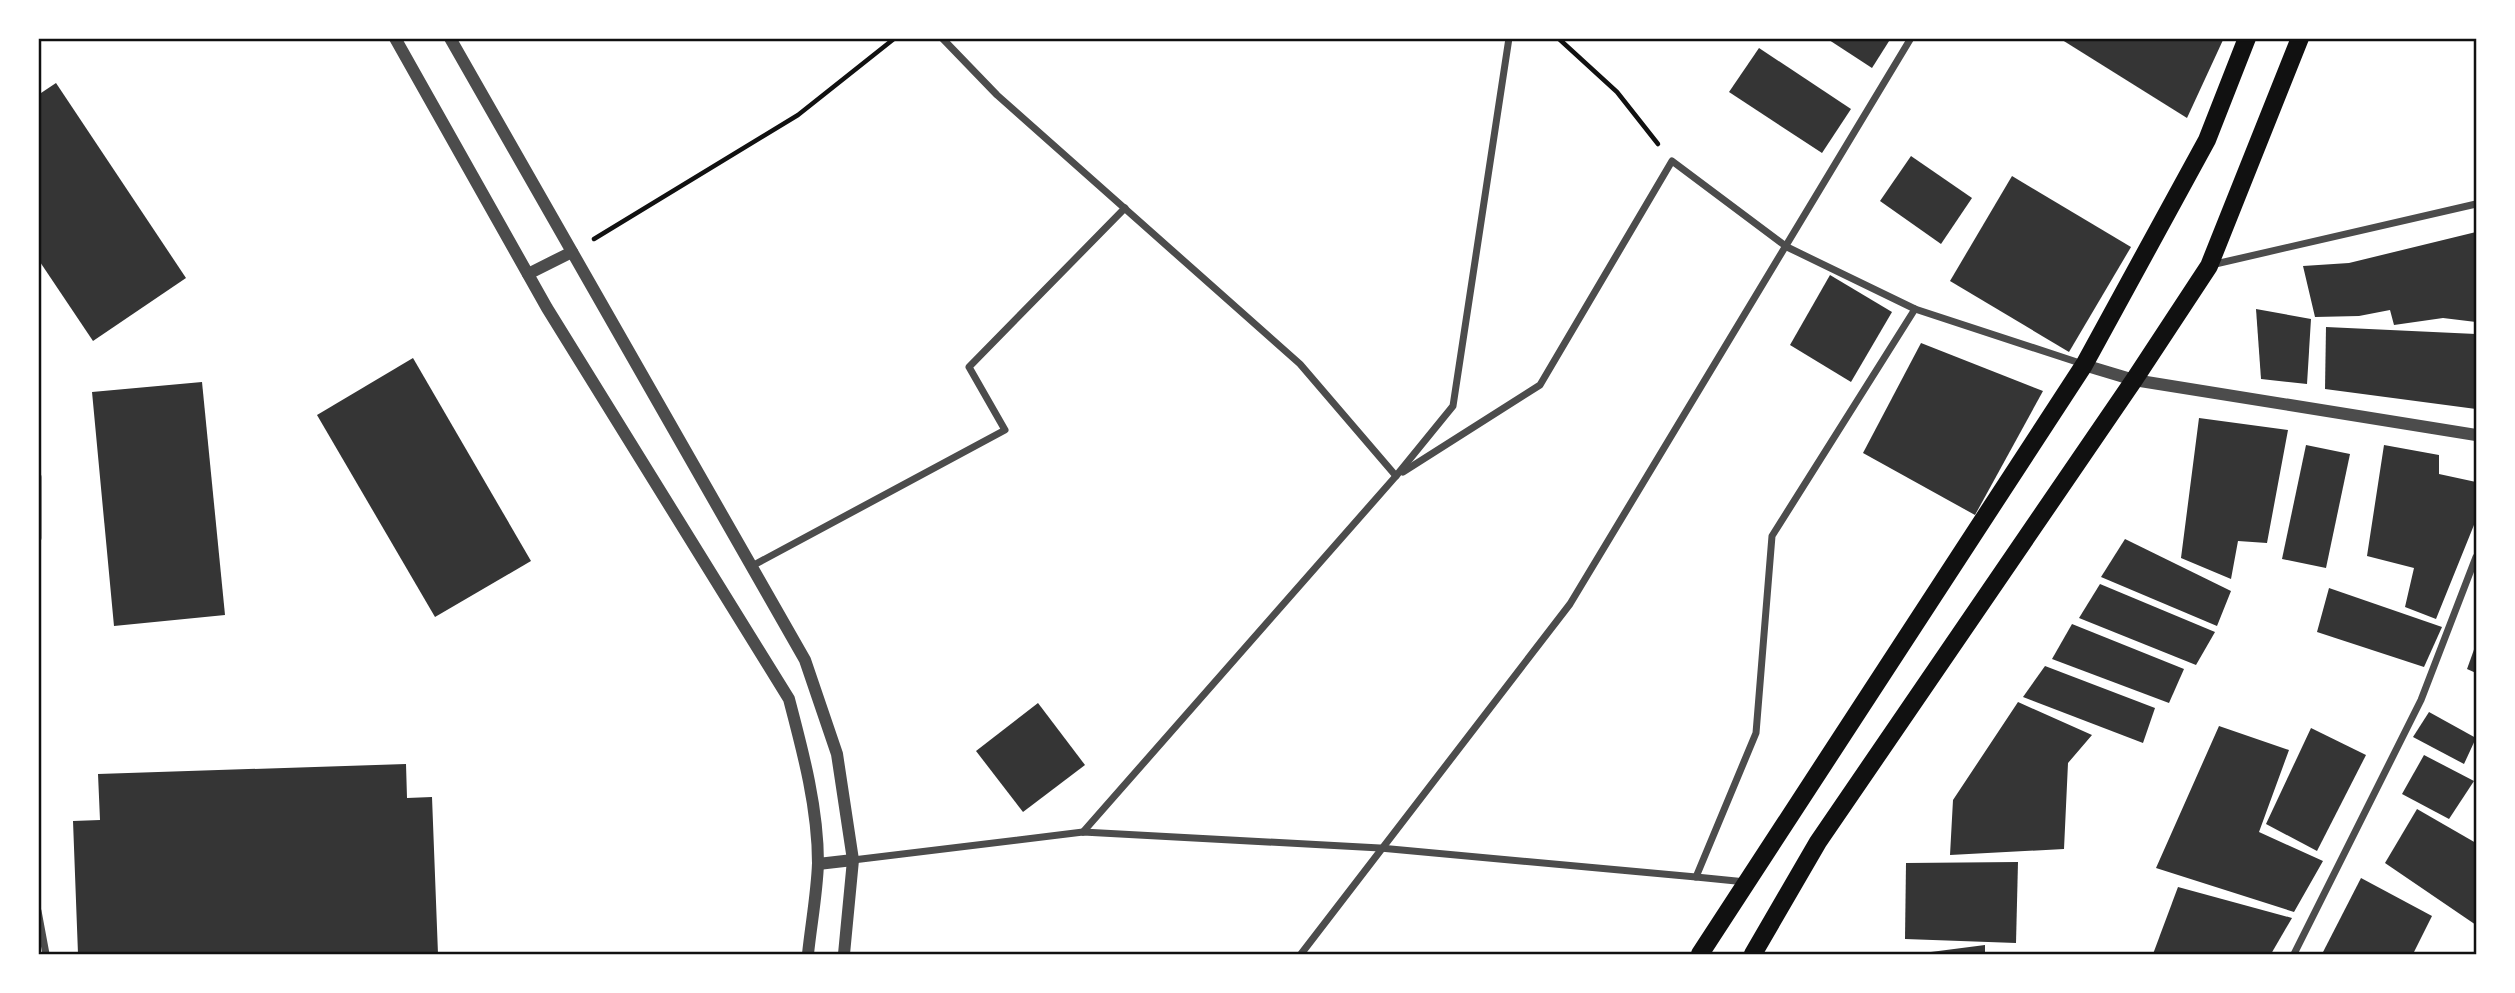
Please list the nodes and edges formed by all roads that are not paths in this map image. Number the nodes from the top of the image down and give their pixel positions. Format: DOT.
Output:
graph roads {
  1 [pos="395,38"];
  2 [pos="450,38"];
  3 [pos="942,38"];
  4 [pos="1509,38"];
  5 [pos="1911,38"];
  6 [pos="2247,38"];
  7 [pos="2300,38"];
  8 [pos="2476,204"];
  9 [pos="1125,208"];
  10 [pos="1787,247"];
  11 [pos="572,253"];
  12 [pos="2209,265"];
  13 [pos="528,274"];
  14 [pos="1915,309"];
  15 [pos="2084,365"];
  16 [pos="2134,380"];
  17 [pos="2476,435"];
  18 [pos="1396,476"];
  19 [pos="38,477"];
  20 [pos="38,538"];
  21 [pos="2476,557"];
  22 [pos="752,566"];
  23 [pos="1083,832"];
  24 [pos="1380,848"];
  25 [pos="853,859"];
  26 [pos="818,864"];
  27 [pos="1696,877"];
  28 [pos="1747,882"];
  29 [pos="38,911"];
  30 [pos="1754,953"];
  31 [pos="46,954"];
  32 [pos="808,954"];
  33 [pos="844,954"];
  34 [pos="1301,954"];
  35 [pos="1700,954"];
  36 [pos="2294,954"];
  1 -- 13 [label="street"];
  2 -- 11 [label="street"];
  3 -- 9 [label="street"];
  4 -- 18 [label="street"];
  5 -- 10 [label="street"];
  6 -- 15 [label="main road"];
  7 -- 12 [label="main road"];
  8 -- 12 [label="street"];
  9 -- 18 [label="street"];
  9 -- 22 [label="street"];
  10 -- 14 [label="street"];
  10 -- 18 [label="street"];
  10 -- 24 [label="street"];
  11 -- 13 [label="street"];
  11 -- 22 [label="street"];
  12 -- 16 [label="main road"];
  13 -- 26 [label="street"];
  14 -- 15 [label="street"];
  14 -- 27 [label="street"];
  15 -- 16 [label="street"];
  15 -- 28 [label="main road"];
  16 -- 17 [label="street"];
  16 -- 30 [label="main road"];
  18 -- 23 [label="street"];
  19 -- 20 [label="street"];
  21 -- 36 [label="street"];
  22 -- 25 [label="street"];
  23 -- 24 [label="street"];
  23 -- 25 [label="street"];
  24 -- 27 [label="street"];
  24 -- 34 [label="street"];
  25 -- 26 [label="street"];
  25 -- 33 [label="street"];
  26 -- 32 [label="street"];
  27 -- 28 [label="street"];
  28 -- 35 [label="main road"];
  29 -- 31 [label="street"];
}
